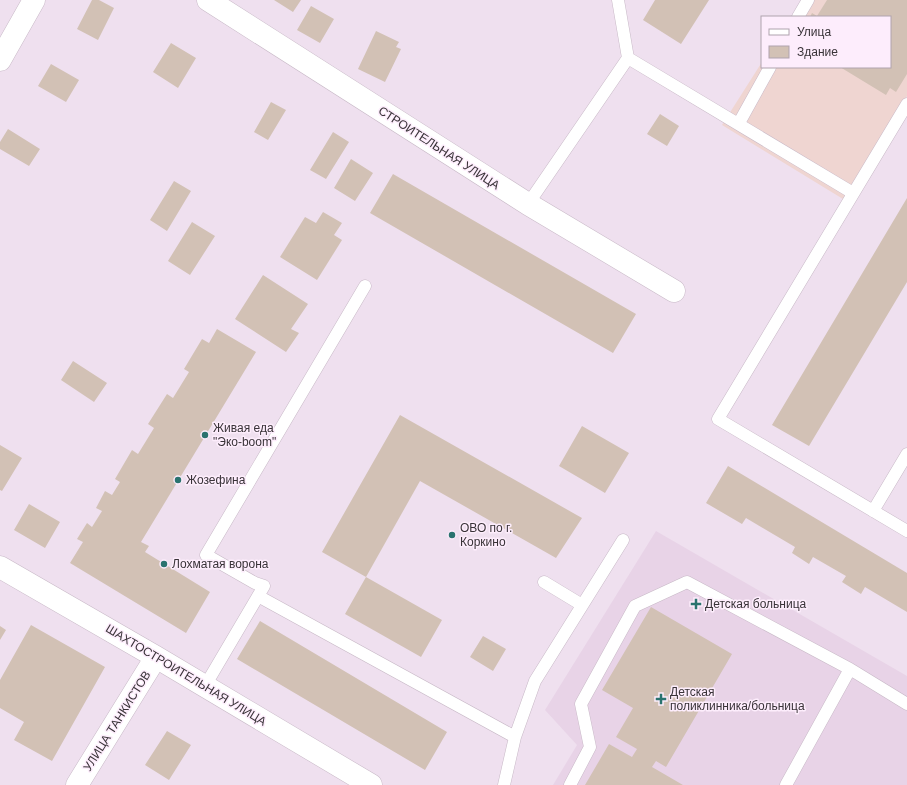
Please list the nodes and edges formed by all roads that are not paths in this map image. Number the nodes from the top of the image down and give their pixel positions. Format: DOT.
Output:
graph roads {
  1 [pos="34,0"];
  2 [pos="208,0"];
  3 [pos="618,0"];
  4 [pos="808,0"];
  5 [pos="799,16"];
  6 [pos="628,58"];
  7 [pos="0,60"];
  8 [pos="769,68"];
  9 [pos="907,104"];
  10 [pos="739,123"];
  11 [pos="853,193"];
  12 [pos="528,204"];
  13 [pos="365,286"];
  14 [pos="674,291"];
  15 [pos="907,454"];
  16 [pos="873,511"];
  17 [pos="907,531"];
  18 [pos="623,540"];
  19 [pos="0,567"];
  20 [pos="544,582"];
  21 [pos="258,596"];
  22 [pos="582,605"];
  23 [pos="156,657"];
  24 [pos="850,669"];
  25 [pos="205,686"];
  26 [pos="907,704"];
  27 [pos="514,737"];
  28 [pos="77,785"];
  29 [pos="371,785"];
  30 [pos="504,785"];
  31 [pos="570,785"];
  32 [pos="786,785"];
  1 -- 7 [label="street"];
  2 -- 12 [label="street, СТРОИТЕЛЬНАЯ УЛИЦА"];
  3 -- 6 [label="lane"];
  4 -- 5 [label="lane"];
  6 -- 10 [label="lane"];
  6 -- 12 [label="lane"];
  8 -- 10 [label="lane"];
  9 -- 11 [label="lane"];
  10 -- 11 [label="lane"];
  11 -- 16 [label="lane"];
  12 -- 14 [label="street, СТРОИТЕЛЬНАЯ УЛИЦА"];
  13 -- 21 [label="lane"];
  15 -- 16 [label="lane"];
  16 -- 17 [label="lane"];
  18 -- 22 [label="lane"];
  19 -- 23 [label="street, ШАХТОСТРОИТЕЛЬНАЯ УЛИЦА"];
  20 -- 22 [label="lane"];
  21 -- 25 [label="lane"];
  21 -- 27 [label="lane"];
  22 -- 27 [label="lane"];
  23 -- 25 [label="street, ШАХТОСТРОИТЕЛЬНАЯ УЛИЦА"];
  23 -- 28 [label="street, УЛИЦА ТАНКИСТОВ"];
  24 -- 26 [label="lane"];
  24 -- 31 [label="lane"];
  24 -- 32 [label="lane"];
  25 -- 29 [label="street, ШАХТОСТРОИТЕЛЬНАЯ УЛИЦА"];
  27 -- 30 [label="lane"];
}
